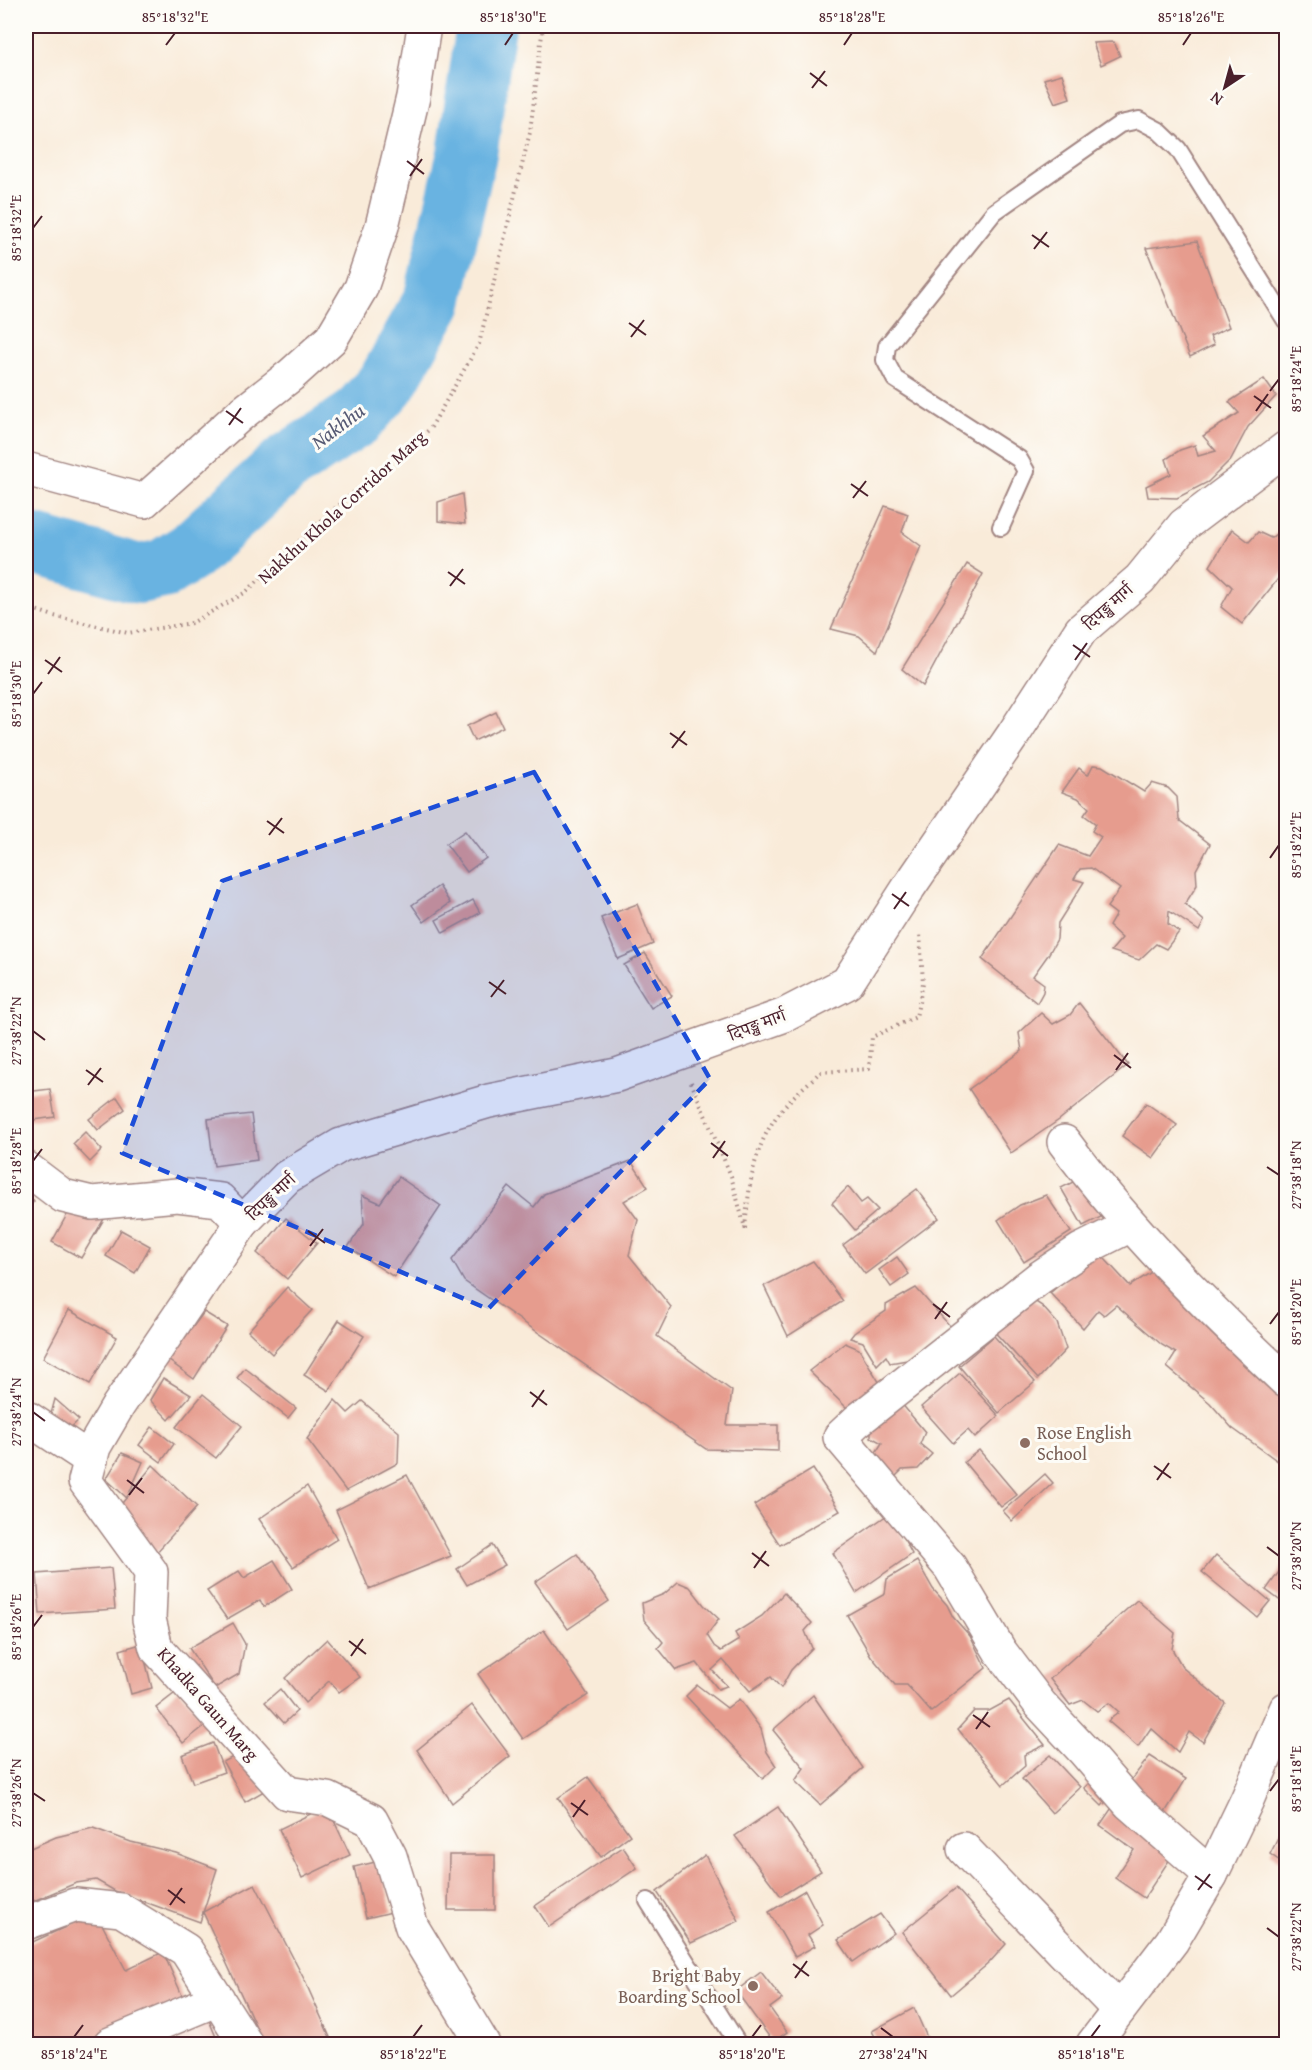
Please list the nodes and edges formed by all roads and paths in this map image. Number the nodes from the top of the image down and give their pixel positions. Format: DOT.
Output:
graph roads {
  1 [pos="424,26"];
  2 [pos="543,26"];
  3 [pos="1287,321"];
  4 [pos="1287,448"];
  5 [pos="26,469"];
  6 [pos="1001,527"];
  7 [pos="26,607"];
  8 [pos="920,930"];
  9 [pos="679,1054"];
  10 [pos="1064,1142"];
  11 [pos="26,1168"];
  12 [pos="242,1223"];
  13 [pos="1131,1225"];
  14 [pos="1287,1382"];
  15 [pos="26,1417"];
  16 [pos="91,1460"];
  17 [pos="1287,1709"];
  18 [pos="964,1849"];
  19 [pos="1211,1875"];
  20 [pos="648,1901"];
  21 [pos="26,1923"];
  22 [pos="218,1999"];
  23 [pos="1119,2010"];
  24 [pos="110,2044"];
  25 [pos="246,2044"];
  26 [pos="483,2044"];
  27 [pos="738,2044"];
  28 [pos="1094,2044"];
  1 -- 5 [label="street"];
  2 -- 7 [label="path, Nakkhu Khola Corridor Marg"];
  3 -- 6 [label="lane"];
  4 -- 9 [label="street, दिपङ्ख मार्ग"];
  8 -- 9 [label="path"];
  9 -- 12 [label="street, दिपङ्ख मार्ग"];
  10 -- 13 [label="street"];
  11 -- 12 [label="street, दिपङ्ख मार्ग"];
  12 -- 16 [label="street, Khadka Gaun Marg"];
  13 -- 14 [label="street"];
  13 -- 19 [label="street"];
  15 -- 16 [label="street"];
  16 -- 26 [label="street, Khadka Gaun Marg"];
  17 -- 19 [label="street"];
  18 -- 23 [label="street"];
  19 -- 23 [label="street"];
  20 -- 27 [label="lane"];
  21 -- 22 [label="street"];
  22 -- 24 [label="street"];
  22 -- 25 [label="street"];
  23 -- 28 [label="street"];
}
